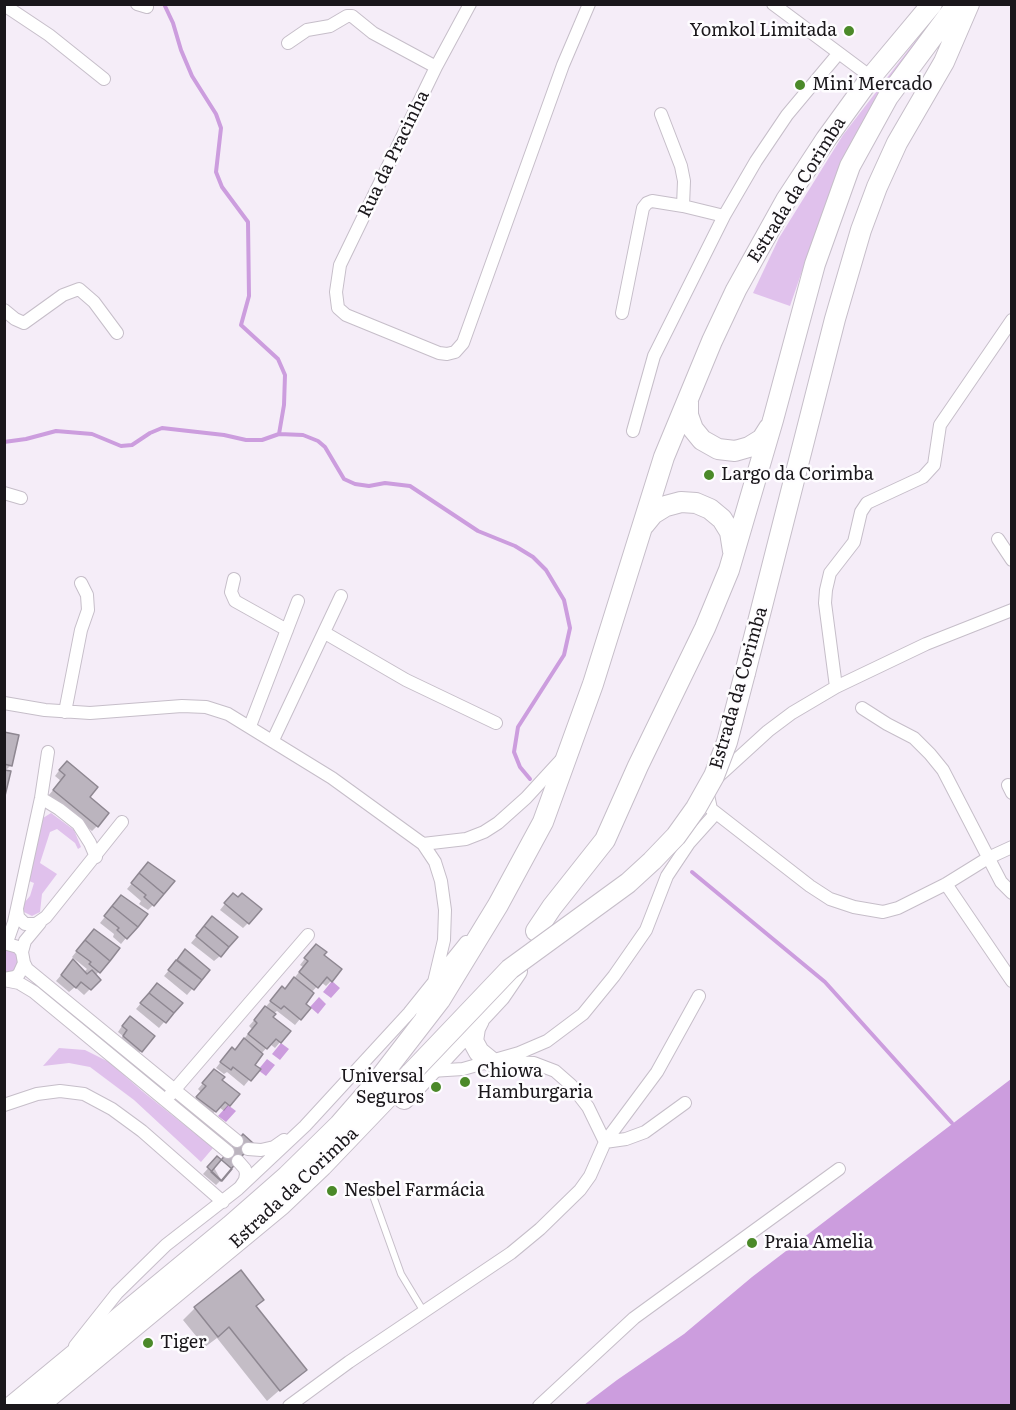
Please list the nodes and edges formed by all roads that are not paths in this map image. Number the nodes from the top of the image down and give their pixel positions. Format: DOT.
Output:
graph roads {
  1 [pos="470,4"];
  2 [pos="589,4"];
  3 [pos="773,4"];
  4 [pos="932,4"];
  5 [pos="957,4"];
  6 [pos="969,4"];
  7 [pos="4,5"];
  8 [pos="288,44"];
  9 [pos="838,54"];
  10 [pos="436,67"];
  11 [pos="871,77"];
  12 [pos="104,79"];
  13 [pos="661,114"];
  14 [pos="683,206"];
  15 [pos="724,216"];
  16 [pos="4,310"];
  17 [pos="622,313"];
  18 [pos="1011,320"];
  19 [pos="117,333"];
  20 [pos="690,394"];
  21 [pos="773,420"];
  22 [pos="633,430"];
  23 [pos="4,493"];
  24 [pos="21,498"];
  25 [pos="640,534"];
  26 [pos="998,539"];
  27 [pos="1011,560"];
  28 [pos="731,563"];
  29 [pos="234,579"];
  30 [pos="81,583"];
  31 [pos="341,596"];
  32 [pos="298,601"];
  33 [pos="1011,610"];
  34 [pos="287,630"];
  35 [pos="325,633"];
  36 [pos="836,687"];
  37 [pos="4,703"];
  38 [pos="862,708"];
  39 [pos="65,712"];
  40 [pos="496,723"];
  41 [pos="250,726"];
  42 [pos="273,740"];
  43 [pos="48,752"];
  44 [pos="568,753"];
  45 [pos="41,798"];
  46 [pos="716,813"];
  47 [pos="123,822"];
  48 [pos="423,844"];
  49 [pos="1011,847"];
  50 [pos="96,857"];
  51 [pos="988,858"];
  52 [pos="946,884"];
  53 [pos="1011,892"];
  54 [pos="498,905"];
  55 [pos="17,907"];
  56 [pos="46,917"];
  57 [pos="536,931"];
  58 [pos="308,934"];
  59 [pos="6,943"];
  60 [pos="23,957"];
  61 [pos="517,971"];
  62 [pos="4,979"];
  63 [pos="1011,981"];
  64 [pos="434,982"];
  65 [pos="699,996"];
  66 [pos="480,1017"];
  67 [pos="415,1036"];
  68 [pos="490,1061"];
  69 [pos="431,1071"];
  70 [pos="174,1090"];
  71 [pos="166,1101"];
  72 [pos="685,1103"];
  73 [pos="4,1105"];
  74 [pos="306,1126"];
  75 [pos="237,1141"];
  76 [pos="605,1142"];
  77 [pos="248,1149"];
  78 [pos="228,1152"];
  79 [pos="238,1161"];
  80 [pos="839,1169"];
  81 [pos="238,1189"];
  82 [pos="372,1193"];
  83 [pos="223,1202"];
  84 [pos="211,1263"];
  85 [pos="424,1312"];
  86 [pos="59,1367"];
  87 [pos="12,1406"];
  88 [pos="38,1406"];
  89 [pos="289,1406"];
  90 [pos="539,1406"];
  1 -- 10 [label="street, Rua da Pracinha"];
  2 -- 10 [label="street, Rua da Pracinha"];
  3 -- 9 [label="street"];
  4 -- 11 [label="main road, Estrada da Corimba"];
  5 -- 21 [label="main road, Estrada da Corimba"];
  6 -- 84 [label="main road, Estrada da Corimba, bridge"];
  7 -- 12 [label="street"];
  8 -- 10 [label="street"];
  9 -- 11 [label="street"];
  9 -- 15 [label="street"];
  11 -- 20 [label="main road, Estrada da Corimba"];
  13 -- 14 [label="street"];
  14 -- 15 [label="street"];
  14 -- 17 [label="street"];
  15 -- 22 [label="street"];
  16 -- 19 [label="street"];
  18 -- 36 [label="street"];
  20 -- 21 [label="main road"];
  20 -- 25 [label="main road, Estrada da Corimba"];
  21 -- 28 [label="main road, Estrada da Corimba"];
  23 -- 24 [label="street"];
  25 -- 28 [label="main road"];
  25 -- 44 [label="main road, Estrada da Corimba"];
  26 -- 27 [label="street"];
  28 -- 57 [label="main road, Estrada da Corimba"];
  29 -- 34 [label="street"];
  30 -- 39 [label="street"];
  31 -- 35 [label="street"];
  32 -- 34 [label="street"];
  33 -- 36 [label="street"];
  34 -- 41 [label="street"];
  35 -- 40 [label="street"];
  35 -- 42 [label="street"];
  36 -- 46 [label="street"];
  37 -- 39 [label="street"];
  38 -- 51 [label="street"];
  39 -- 41 [label="street"];
  41 -- 42 [label="street"];
  42 -- 48 [label="street"];
  43 -- 45 [label="street"];
  44 -- 48 [label="street"];
  44 -- 54 [label="main road, Estrada da Corimba"];
  45 -- 50 [label="street"];
  45 -- 55 [label="street"];
  46 -- 52 [label="street"];
  46 -- 68 [label="street"];
  47 -- 50 [label="street"];
  48 -- 64 [label="street"];
  49 -- 51 [label="street"];
  50 -- 56 [label="street"];
  51 -- 52 [label="street"];
  51 -- 53 [label="street"];
  52 -- 63 [label="street"];
  54 -- 64 [label="street"];
  54 -- 67 [label="main road, Estrada da Corimba"];
  55 -- 56 [label="street"];
  55 -- 59 [label="street"];
  56 -- 60 [label="street"];
  58 -- 70 [label="street"];
  59 -- 60 [label="street"];
  60 -- 62 [label="street"];
  60 -- 70 [label="street"];
  61 -- 66 [label="main road, Estrada da Corimba"];
  62 -- 71 [label="street"];
  64 -- 67 [label="street"];
  64 -- 74 [label="street"];
  65 -- 76 [label="street"];
  66 -- 68 [label="main road"];
  66 -- 69 [label="main road, Estrada da Corimba"];
  67 -- 86 [label="main road, Estrada da Corimba"];
  68 -- 69 [label="street"];
  68 -- 76 [label="street"];
  69 -- 84 [label="main road, Estrada da Corimba"];
  70 -- 71 [label="street"];
  70 -- 75 [label="street"];
  71 -- 78 [label="street"];
  72 -- 76 [label="street"];
  73 -- 83 [label="street"];
  74 -- 77 [label="street"];
  74 -- 81 [label="street"];
  76 -- 85 [label="street"];
  79 -- 81 [label="street"];
  80 -- 90 [label="street"];
  81 -- 83 [label="street"];
  82 -- 85 [label="lane"];
  83 -- 86 [label="street"];
  84 -- 88 [label="main road, Estrada da Corimba"];
  85 -- 89 [label="street"];
  86 -- 87 [label="main road, Estrada da Corimba"];
}
